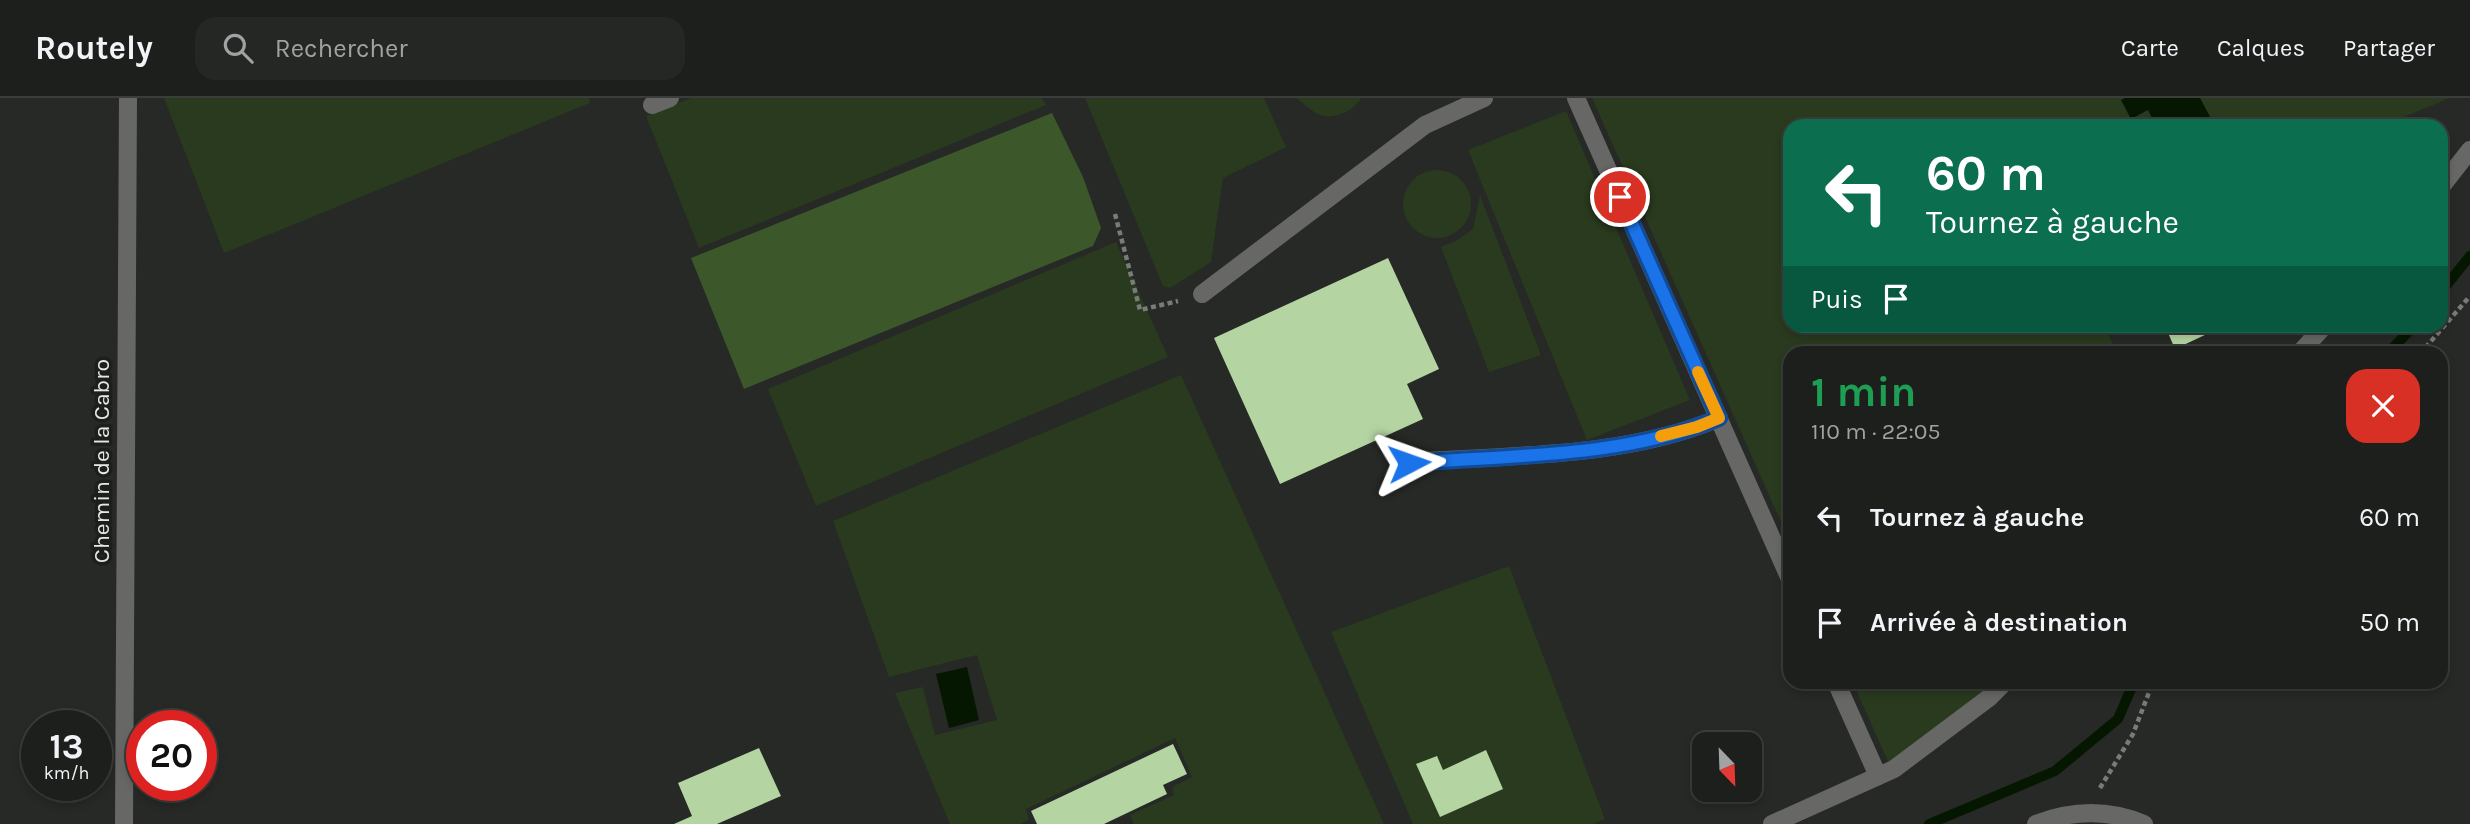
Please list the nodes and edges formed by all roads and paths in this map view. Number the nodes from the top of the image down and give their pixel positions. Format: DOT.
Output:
graph roads {
  1 [pos="128,98"];
  2 [pos="670,98"];
  3 [pos="1483,98"];
  4 [pos="1576,98"];
  5 [pos="652,105"];
  6 [pos="2470,150"];
  7 [pos="2448,178"];
  8 [pos="1115,214"];
  9 [pos="1202,294"];
  10 [pos="2470,296"];
  11 [pos="2448,322"];
  12 [pos="1719,418"];
  13 [pos="1409,463"];
  14 [pos="1783,563"];
  15 [pos="1839,689"];
  16 [pos="1998,689"];
  17 [pos="2150,689"];
  18 [pos="1878,776"];
  19 [pos="2081,813"];
  20 [pos="124,824"];
  21 [pos="1772,824"];
  22 [pos="2036,824"];
  23 [pos="2144,824"];
  1 -- 20 [label="street, Chemin de la Cabro"];
  2 -- 5 [label="street"];
  3 -- 9 [label="street"];
  4 -- 12 [label="street"];
  6 -- 7 [label="street"];
  8 -- 9 [label="path"];
  10 -- 11 [label="path"];
  12 -- 13 [label="street"];
  12 -- 14 [label="street"];
  15 -- 18 [label="street"];
  16 -- 18 [label="street"];
  17 -- 19 [label="path"];
  18 -- 21 [label="street"];
  19 -- 22 [label="street"];
  19 -- 23 [label="street"];
}
